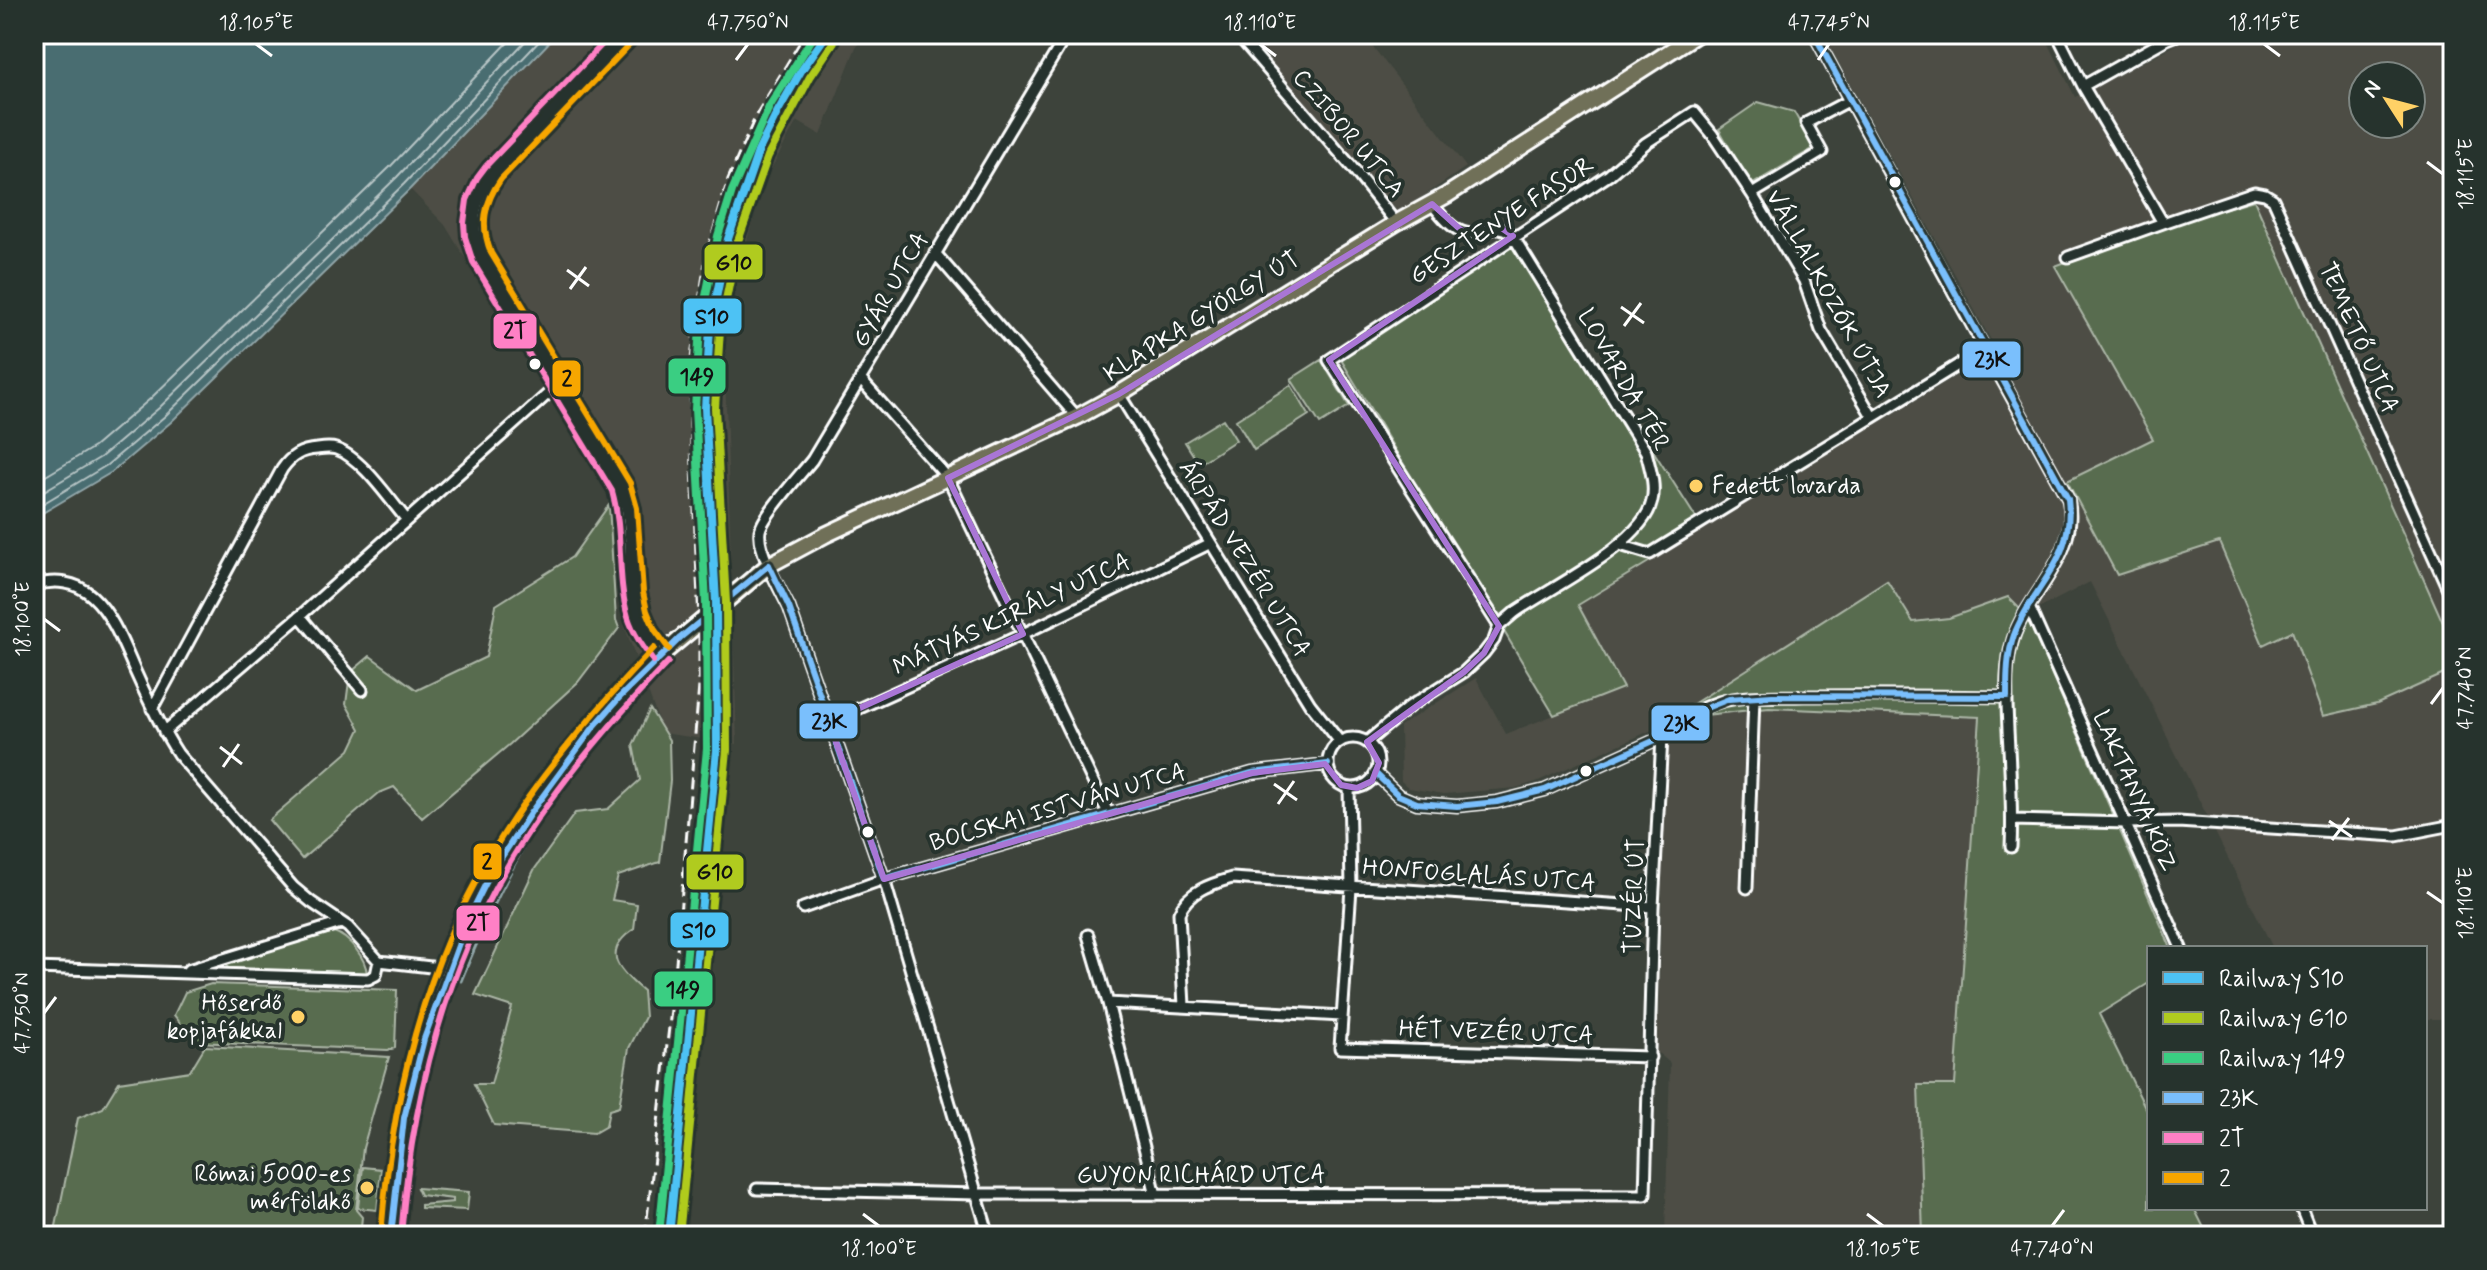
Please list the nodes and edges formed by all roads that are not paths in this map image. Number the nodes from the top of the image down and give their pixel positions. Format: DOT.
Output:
graph roads {
  1 [pos="626,34"];
  2 [pos="1067,34"];
  3 [pos="1237,34"];
  4 [pos="1697,34"];
  5 [pos="1814,34"];
  6 [pos="2057,34"];
  7 [pos="2180,34"];
  8 [pos="2083,86"];
  9 [pos="1850,100"];
  10 [pos="1694,112"];
  11 [pos="1752,194"];
  12 [pos="1432,204"];
  13 [pos="1396,223"];
  14 [pos="2163,223"];
  15 [pos="1513,236"];
  16 [pos="935,253"];
  17 [pos="2068,257"];
  18 [pos="1984,349"];
  19 [pos="861,380"];
  20 [pos="559,384"];
  21 [pos="1119,394"];
  22 [pos="1872,416"];
  23 [pos="1077,417"];
  24 [pos="948,478"];
  25 [pos="406,519"];
  26 [pos="1211,543"];
  27 [pos="1620,545"];
  28 [pos="769,565"];
  29 [pos="34,586"];
  30 [pos="2453,600"];
  31 [pos="2029,607"];
  32 [pos="300,616"];
  33 [pos="1499,626"];
  34 [pos="1023,634"];
  35 [pos="661,655"];
  36 [pos="362,690"];
  37 [pos="1754,697"];
  38 [pos="2007,697"];
  39 [pos="152,709"];
  40 [pos="829,722"];
  41 [pos="164,732"];
  42 [pos="1662,737"];
  43 [pos="1340,742"];
  44 [pos="1367,742"];
  45 [pos="1328,764"];
  46 [pos="1376,774"];
  47 [pos="1349,788"];
  48 [pos="1108,813"];
  49 [pos="2012,820"];
  50 [pos="2127,823"];
  51 [pos="2453,825"];
  52 [pos="2011,847"];
  53 [pos="884,879"];
  54 [pos="1351,888"];
  55 [pos="1747,888"];
  56 [pos="1653,907"];
  57 [pos="803,908"];
  58 [pos="341,923"];
  59 [pos="1088,935"];
  60 [pos="2180,946"];
  61 [pos="225,959"];
  62 [pos="379,961"];
  63 [pos="34,968"];
  64 [pos="448,969"];
  65 [pos="180,972"];
  66 [pos="230,975"];
  67 [pos="1108,1003"];
  68 [pos="1184,1006"];
  69 [pos="1342,1016"];
  70 [pos="1340,1048"];
  71 [pos="1650,1057"];
  72 [pos="757,1189"];
  73 [pos="978,1194"];
  74 [pos="1156,1195"];
  75 [pos="1645,1195"];
  76 [pos="2302,1210"];
  77 [pos="391,1236"];
  78 [pos="989,1236"];
  79 [pos="2312,1236"];
  1 -- 20 [label="street"];
  2 -- 16 [label="street, GYÁR UTCA"];
  3 -- 13 [label="street, CZIBOR UTCA"];
  4 -- 12 [label="main road, KLAPKA GYÖRGY ÚT"];
  5 -- 9 [label="street"];
  6 -- 8 [label="street"];
  7 -- 8 [label="street"];
  8 -- 14 [label="street"];
  9 -- 11 [label="street"];
  9 -- 18 [label="street"];
  10 -- 11 [label="street, VÁLLALKOZÓK ÚTJA"];
  10 -- 15 [label="street, GESZTENYE FASOR"];
  11 -- 22 [label="street, VÁLLALKOZÓK ÚTJA"];
  12 -- 13 [label="main road, KLAPKA GYÖRGY ÚT"];
  12 -- 15 [label="street"];
  13 -- 21 [label="main road, KLAPKA GYÖRGY ÚT"];
  14 -- 17 [label="street, TEMETŐ UTCA"];
  14 -- 30 [label="street, TEMETŐ UTCA"];
  15 -- 27 [label="street, LOVARDA TÉR"];
  15 -- 33 [label="street, GESZTENYE FASOR"];
  16 -- 19 [label="street, GYÁR UTCA"];
  16 -- 23 [label="street"];
  18 -- 22 [label="street, VÁLLALKOZÓK ÚTJA"];
  18 -- 31 [label="street"];
  19 -- 24 [label="street"];
  19 -- 28 [label="street, GYÁR UTCA"];
  20 -- 25 [label="street"];
  20 -- 35 [label="street"];
  21 -- 23 [label="main road, KLAPKA GYÖRGY ÚT"];
  21 -- 26 [label="street, ÁRPÁD VEZÉR UTCA"];
  22 -- 27 [label="street, VÁLLALKOZÓK ÚTJA"];
  23 -- 24 [label="main road, KLAPKA GYÖRGY ÚT"];
  24 -- 28 [label="main road, KLAPKA GYÖRGY ÚT"];
  24 -- 34 [label="street"];
  25 -- 32 [label="street"];
  25 -- 39 [label="street"];
  26 -- 34 [label="street, MÁTYÁS KIRÁLY UTCA"];
  26 -- 43 [label="street, ÁRPÁD VEZÉR UTCA"];
  27 -- 33 [label="street"];
  28 -- 35 [label="main road, KLAPKA GYÖRGY ÚT"];
  28 -- 40 [label="street, GYÁR UTCA"];
  29 -- 39 [label="street"];
  31 -- 38 [label="street"];
  31 -- 50 [label="street, LAKTANYA KÖZ"];
  32 -- 36 [label="street"];
  32 -- 41 [label="street"];
  33 -- 44 [label="street"];
  34 -- 40 [label="street, MÁTYÁS KIRÁLY UTCA"];
  34 -- 48 [label="street"];
  35 -- 64 [label="main road, KLAPKA GYÖRGY ÚT"];
  37 -- 38 [label="street"];
  37 -- 42 [label="street"];
  37 -- 55 [label="street"];
  38 -- 49 [label="street"];
  39 -- 41 [label="street"];
  40 -- 53 [label="street, GYÁR UTCA"];
  41 -- 58 [label="street"];
  42 -- 46 [label="street"];
  42 -- 56 [label="street, TÜZÉR ÚT"];
  43 -- 44 [label="street"];
  43 -- 45 [label="street"];
  44 -- 46 [label="street"];
  45 -- 47 [label="street"];
  45 -- 48 [label="street, BOCSKAI ISTVÁN UTCA"];
  46 -- 47 [label="street"];
  47 -- 54 [label="street, HONFOGLALÁS UTCA"];
  48 -- 53 [label="street, BOCSKAI ISTVÁN UTCA"];
  49 -- 50 [label="street"];
  49 -- 52 [label="street"];
  50 -- 51 [label="street"];
  50 -- 60 [label="street, LAKTANYA KÖZ"];
  53 -- 57 [label="street, BOCSKAI ISTVÁN UTCA"];
  53 -- 73 [label="street, GYÁR UTCA"];
  54 -- 56 [label="street, HONFOGLALÁS UTCA"];
  54 -- 68 [label="street, HONFOGLALÁS UTCA"];
  54 -- 69 [label="street, HONFOGLALÁS UTCA"];
  56 -- 71 [label="street, TÜZÉR ÚT"];
  58 -- 61 [label="street"];
  58 -- 62 [label="street"];
  59 -- 67 [label="street"];
  61 -- 65 [label="street"];
  61 -- 66 [label="street"];
  62 -- 64 [label="street"];
  62 -- 66 [label="street"];
  63 -- 65 [label="street"];
  64 -- 77 [label="main road, KLAPKA GYÖRGY ÚT"];
  65 -- 66 [label="street"];
  67 -- 68 [label="street"];
  67 -- 74 [label="street"];
  68 -- 69 [label="street"];
  69 -- 70 [label="street, HONFOGLALÁS UTCA"];
  70 -- 71 [label="street, HÉT VEZÉR UTCA"];
  71 -- 75 [label="street, TÜZÉR ÚT"];
  72 -- 73 [label="street, GUYON RICHÁRD UTCA"];
  73 -- 74 [label="street, GUYON RICHÁRD UTCA"];
  73 -- 78 [label="street, GYÁR UTCA"];
  74 -- 75 [label="street, GUYON RICHÁRD UTCA"];
  76 -- 79 [label="street"];
}
